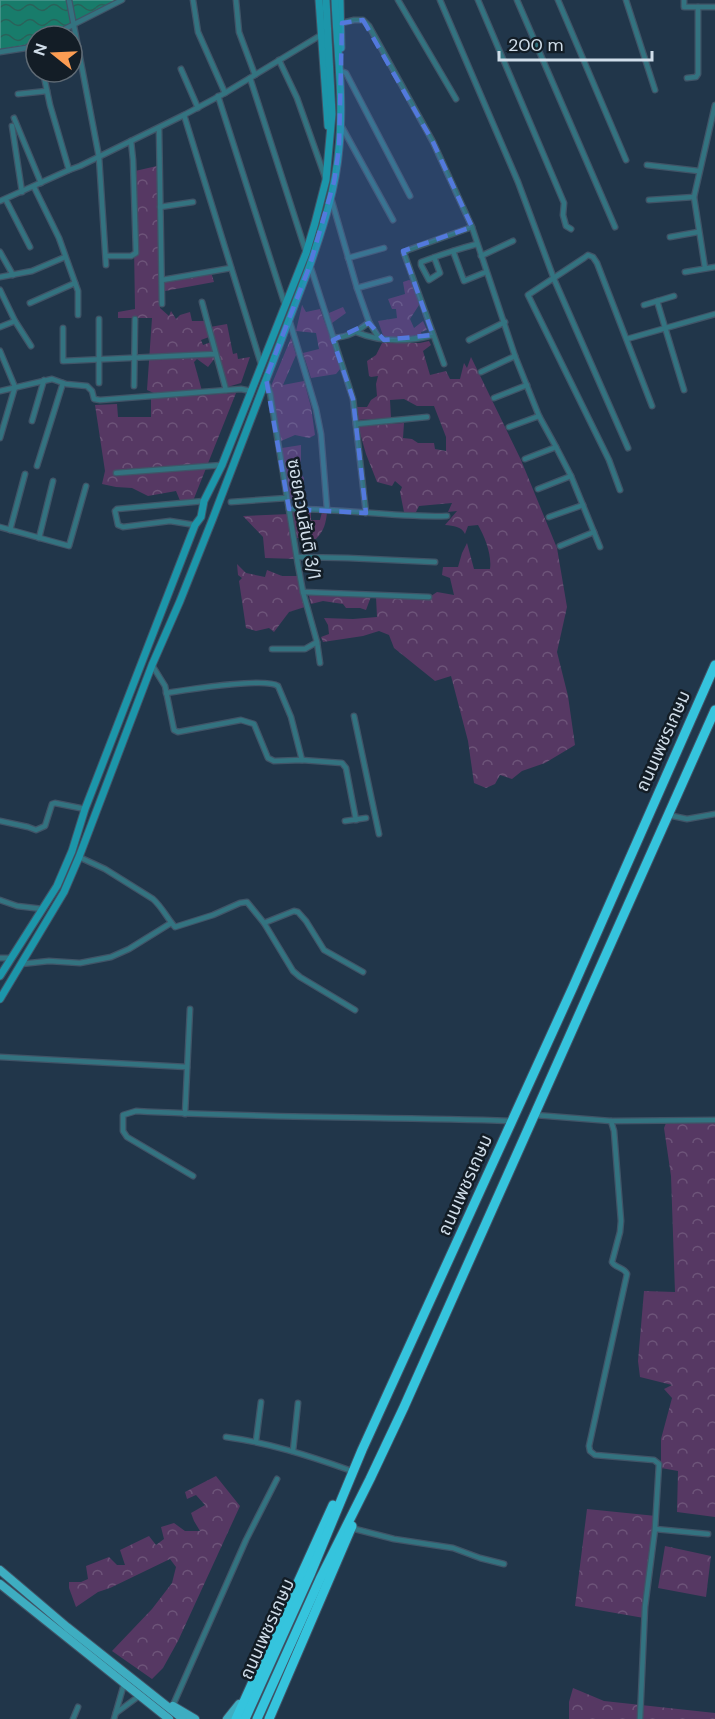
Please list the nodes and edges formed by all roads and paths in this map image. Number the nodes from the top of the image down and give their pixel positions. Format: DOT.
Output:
graph roads {
  1 [pos="69,0"];
  2 [pos="122,0"];
  3 [pos="193,0"];
  4 [pos="236,0"];
  5 [pos="319,0"];
  6 [pos="326,0"];
  7 [pos="334,0"];
  8 [pos="340,0"];
  9 [pos="398,0"];
  10 [pos="440,0"];
  11 [pos="478,0"];
  12 [pos="517,0"];
  13 [pos="558,0"];
  14 [pos="626,0"];
  15 [pos="684,0"];
  16 [pos="698,7"];
  17 [pos="715,7"];
  18 [pos="342,23"];
  19 [pos="73,24"];
  20 [pos="75,24"];
  21 [pos="321,35"];
  22 [pos="24,48"];
  23 [pos="0,52"];
  24 [pos="279,60"];
  25 [pos="182,69"];
  26 [pos="341,71"];
  27 [pos="252,76"];
  28 [pos="687,78"];
  29 [pos="84,81"];
  30 [pos="46,84"];
  31 [pos="655,90"];
  32 [pos="47,91"];
  33 [pos="225,93"];
  34 [pos="18,94"];
  35 [pos="218,96"];
  36 [pos="456,99"];
  37 [pos="715,105"];
  38 [pos="198,108"];
  39 [pos="341,110"];
  40 [pos="184,115"];
  41 [pos="14,118"];
  42 [pos="340,125"];
  43 [pos="12,126"];
  44 [pos="159,128"];
  45 [pos="131,141"];
  46 [pos="330,149"];
  47 [pos="99,157"];
  48 [pos="626,160"];
  49 [pos="647,165"];
  50 [pos="69,170"];
  51 [pos="699,171"];
  52 [pos="326,180"];
  53 [pos="41,183"];
  54 [pos="34,187"];
  55 [pos="22,192"];
  56 [pos="331,195"];
  57 [pos="410,196"];
  58 [pos="694,197"];
  59 [pos="6,200"];
  60 [pos="650,200"];
  61 [pos="0,201"];
  62 [pos="193,202"];
  63 [pos="160,207"];
  64 [pos="393,220"];
  65 [pos="472,227"];
  66 [pos="615,227"];
  67 [pos="570,229"];
  68 [pos="698,232"];
  69 [pos="670,237"];
  70 [pos="513,241"];
  71 [pos="477,244"];
  72 [pos="30,247"];
  73 [pos="384,248"];
  74 [pos="453,250"];
  75 [pos="0,252"];
  76 [pos="306,253"];
  77 [pos="106,256"];
  78 [pos="481,256"];
  79 [pos="65,257"];
  80 [pos="434,257"];
  81 [pos="348,258"];
  82 [pos="106,265"];
  83 [pos="310,265"];
  84 [pos="715,267"];
  85 [pos="231,268"];
  86 [pos="705,268"];
  87 [pos="486,272"];
  88 [pos="685,272"];
  89 [pos="13,275"];
  90 [pos="0,277"];
  91 [pos="390,279"];
  92 [pos="554,279"];
  93 [pos="162,280"];
  94 [pos="75,283"];
  95 [pos="357,288"];
  96 [pos="0,290"];
  97 [pos="675,296"];
  98 [pos="657,301"];
  99 [pos="202,302"];
  100 [pos="30,303"];
  101 [pos="162,304"];
  102 [pos="644,304"];
  103 [pos="285,305"];
  104 [pos="715,314"];
  105 [pos="78,315"];
  106 [pos="99,319"];
  107 [pos="135,319"];
  108 [pos="289,319"];
  109 [pos="15,321"];
  110 [pos="369,322"];
  111 [pos="505,322"];
  112 [pos="0,327"];
  113 [pos="63,328"];
  114 [pos="665,329"];
  115 [pos="356,332"];
  116 [pos="433,335"];
  117 [pos="333,338"];
  118 [pos="379,338"];
  119 [pos="627,339"];
  120 [pos="469,340"];
  121 [pos="31,346"];
  122 [pos="0,351"];
  123 [pos="216,354"];
  124 [pos="515,356"];
  125 [pos="135,358"];
  126 [pos="99,360"];
  127 [pos="261,364"];
  128 [pos="444,364"];
  129 [pos="481,372"];
  130 [pos="266,378"];
  131 [pos="44,380"];
  132 [pos="63,383"];
  133 [pos="99,383"];
  134 [pos="134,386"];
  135 [pos="527,386"];
  136 [pos="15,387"];
  137 [pos="226,390"];
  138 [pos="684,390"];
  139 [pos="0,391"];
  140 [pos="251,391"];
  141 [pos="494,398"];
  142 [pos="652,406"];
  143 [pos="539,416"];
  144 [pos="427,417"];
  145 [pos="32,422"];
  146 [pos="356,424"];
  147 [pos="509,427"];
  148 [pos="0,438"];
  149 [pos="556,447"];
  150 [pos="628,448"];
  151 [pos="525,459"];
  152 [pos="222,465"];
  153 [pos="37,466"];
  154 [pos="116,473"];
  155 [pos="25,474"];
  156 [pos="571,476"];
  157 [pos="53,481"];
  158 [pos="86,486"];
  159 [pos="538,489"];
  160 [pos="620,490"];
  161 [pos="287,498"];
  162 [pos="204,501"];
  163 [pos="231,502"];
  164 [pos="583,505"];
  165 [pos="289,509"];
  166 [pos="327,509"];
  167 [pos="366,513"];
  168 [pos="447,516"];
  169 [pos="549,517"];
  170 [pos="195,525"];
  171 [pos="0,527"];
  172 [pos="10,530"];
  173 [pos="594,532"];
  174 [pos="39,538"];
  175 [pos="560,546"];
  176 [pos="600,547"];
  177 [pos="297,557"];
  178 [pos="435,562"];
  179 [pos="303,592"];
  180 [pos="168,597"];
  181 [pos="429,597"];
  182 [pos="180,601"];
  183 [pos="317,642"];
  184 [pos="272,649"];
  185 [pos="320,663"];
  186 [pos="152,664"];
  187 [pos="715,665"];
  188 [pos="166,693"];
  189 [pos="715,710"];
  190 [pos="354,716"];
  191 [pos="302,760"];
  192 [pos="85,809"];
  193 [pos="715,814"];
  194 [pos="668,815"];
  195 [pos="366,818"];
  196 [pos="356,820"];
  197 [pos="0,821"];
  198 [pos="345,821"];
  199 [pos="379,834"];
  200 [pos="79,857"];
  201 [pos="0,900"];
  202 [pos="43,909"];
  203 [pos="172,923"];
  204 [pos="264,923"];
  205 [pos="0,958"];
  206 [pos="10,958"];
  207 [pos="21,964"];
  208 [pos="363,972"];
  209 [pos="0,976"];
  210 [pos="0,999"];
  211 [pos="190,1009"];
  212 [pos="355,1010"];
  213 [pos="0,1058"];
  214 [pos="187,1067"];
  215 [pos="185,1114"];
  216 [pos="534,1114"];
  217 [pos="715,1120"];
  218 [pos="512,1121"];
  219 [pos="611,1121"];
  220 [pos="193,1176"];
  221 [pos="261,1402"];
  222 [pos="298,1403"];
  223 [pos="226,1437"];
  224 [pos="256,1442"];
  225 [pos="362,1450"];
  226 [pos="293,1451"];
  227 [pos="349,1470"];
  228 [pos="277,1479"];
  229 [pos="370,1479"];
  230 [pos="351,1528"];
  231 [pos="655,1529"];
  232 [pos="708,1534"];
  233 [pos="504,1564"];
  234 [pos="0,1570"];
  235 [pos="0,1584"];
  236 [pos="252,1681"];
  237 [pos="124,1684"];
  238 [pos="139,1696"];
  239 [pos="156,1697"];
  240 [pos="172,1705"];
  241 [pos="78,1707"];
  242 [pos="115,1716"];
  243 [pos="73,1719"];
  244 [pos="167,1719"];
  245 [pos="183,1719"];
  246 [pos="195,1719"];
  247 [pos="227,1719"];
  248 [pos="236,1719"];
  249 [pos="245,1719"];
  250 [pos="257,1719"];
  251 [pos="269,1719"];
  252 [pos="640,1719"];
  1 -- 19 [label="street"];
  2 -- 20 [label="street"];
  3 -- 33 [label="street"];
  4 -- 27 [label="street"];
  5 -- 21 [label="main road"];
  6 -- 46 [label="main road"];
  7 -- 39 [label="main road"];
  8 -- 18 [label="main road"];
  9 -- 36 [label="street"];
  10 -- 92 [label="street"];
  11 -- 67 [label="street"];
  12 -- 66 [label="street"];
  13 -- 48 [label="street"];
  14 -- 31 [label="street"];
  15 -- 16 [label="street"];
  16 -- 17 [label="street"];
  16 -- 28 [label="street"];
  18 -- 26 [label="main road"];
  18 -- 65 [label="street"];
  21 -- 24 [label="street"];
  21 -- 46 [label="main road"];
  22 -- 23 [label="street"];
  24 -- 27 [label="street"];
  24 -- 52 [label="street"];
  25 -- 38 [label="street"];
  26 -- 39 [label="main road"];
  26 -- 57 [label="street"];
  27 -- 33 [label="street"];
  27 -- 76 [label="street"];
  29 -- 47 [label="street"];
  30 -- 32 [label="street"];
  32 -- 34 [label="street"];
  32 -- 50 [label="street"];
  33 -- 35 [label="street"];
  35 -- 38 [label="street"];
  35 -- 103 [label="street"];
  37 -- 51 [label="street"];
  38 -- 40 [label="street"];
  39 -- 42 [label="main road"];
  40 -- 44 [label="street"];
  40 -- 85 [label="street"];
  41 -- 53 [label="street"];
  42 -- 56 [label="main road"];
  42 -- 64 [label="street"];
  43 -- 55 [label="street"];
  44 -- 45 [label="street"];
  44 -- 63 [label="street"];
  45 -- 47 [label="street"];
  45 -- 77 [label="street"];
  46 -- 52 [label="main road"];
  47 -- 50 [label="street"];
  47 -- 77 [label="street"];
  49 -- 51 [label="street"];
  50 -- 53 [label="street"];
  51 -- 58 [label="street"];
  52 -- 76 [label="main road"];
  53 -- 54 [label="street"];
  54 -- 55 [label="street"];
  54 -- 79 [label="street"];
  55 -- 59 [label="street"];
  56 -- 81 [label="street"];
  56 -- 83 [label="main road"];
  58 -- 60 [label="street"];
  58 -- 68 [label="street"];
  59 -- 61 [label="street"];
  59 -- 72 [label="street"];
  62 -- 63 [label="street"];
  63 -- 93 [label="street"];
  65 -- 71 [label="street"];
  65 -- 116 [label="street"];
  68 -- 69 [label="street"];
  68 -- 86 [label="street"];
  70 -- 78 [label="street"];
  71 -- 74 [label="street"];
  71 -- 78 [label="street"];
  73 -- 81 [label="street"];
  74 -- 80 [label="street"];
  74 -- 87 [label="street"];
  75 -- 89 [label="street"];
  76 -- 103 [label="main road"];
  77 -- 82 [label="street"];
  78 -- 87 [label="street"];
  79 -- 89 [label="street"];
  79 -- 94 [label="street"];
  80 -- 80 [label="street"];
  81 -- 95 [label="street"];
  83 -- 108 [label="main road"];
  83 -- 117 [label="street"];
  84 -- 86 [label="street"];
  85 -- 93 [label="street"];
  85 -- 127 [label="street"];
  86 -- 88 [label="street"];
  87 -- 111 [label="street"];
  89 -- 90 [label="street"];
  91 -- 95 [label="street"];
  92 -- 119 [label="street"];
  92 -- 150 [label="street"];
  92 -- 160 [label="street"];
  93 -- 101 [label="street"];
  94 -- 100 [label="street"];
  94 -- 105 [label="street"];
  95 -- 110 [label="street"];
  96 -- 109 [label="street"];
  97 -- 98 [label="street"];
  98 -- 102 [label="street"];
  98 -- 114 [label="street"];
  99 -- 123 [label="street"];
  103 -- 127 [label="main road"];
  104 -- 114 [label="street"];
  106 -- 126 [label="street"];
  107 -- 125 [label="street"];
  108 -- 130 [label="main road"];
  108 -- 166 [label="street"];
  109 -- 112 [label="street"];
  109 -- 121 [label="street"];
  110 -- 115 [label="street"];
  110 -- 118 [label="street"];
  111 -- 120 [label="street"];
  111 -- 124 [label="street"];
  113 -- 126 [label="street"];
  114 -- 119 [label="street"];
  114 -- 138 [label="street"];
  115 -- 117 [label="street"];
  115 -- 118 [label="street"];
  116 -- 118 [label="street"];
  116 -- 128 [label="street"];
  117 -- 146 [label="street"];
  119 -- 142 [label="street"];
  122 -- 136 [label="street"];
  123 -- 125 [label="street"];
  123 -- 137 [label="street"];
  124 -- 129 [label="street"];
  124 -- 135 [label="street"];
  125 -- 126 [label="street"];
  125 -- 134 [label="street"];
  126 -- 133 [label="street"];
  127 -- 140 [label="main road"];
  130 -- 161 [label="street, ซอยควนสันติ 3/1"];
  130 -- 182 [label="main road"];
  131 -- 132 [label="street"];
  131 -- 136 [label="street"];
  131 -- 145 [label="street"];
  132 -- 137 [label="street"];
  132 -- 153 [label="street"];
  135 -- 141 [label="street"];
  135 -- 143 [label="street"];
  136 -- 139 [label="street"];
  136 -- 148 [label="street"];
  137 -- 140 [label="street"];
  140 -- 152 [label="main road"];
  143 -- 147 [label="street"];
  143 -- 149 [label="street"];
  144 -- 146 [label="street"];
  146 -- 167 [label="street"];
  149 -- 151 [label="street"];
  149 -- 156 [label="street"];
  152 -- 154 [label="street"];
  152 -- 162 [label="main road"];
  155 -- 172 [label="street"];
  156 -- 159 [label="street"];
  156 -- 164 [label="street"];
  157 -- 174 [label="street"];
  158 -- 174 [label="street"];
  161 -- 163 [label="street"];
  161 -- 165 [label="street, ซอยควนสันติ 3/1"];
  162 -- 170 [label="main road"];
  162 -- 170 [label="street"];
  164 -- 169 [label="street"];
  164 -- 173 [label="street"];
  165 -- 166 [label="street"];
  165 -- 177 [label="street, ซอยควนสันติ 3/1"];
  166 -- 167 [label="street"];
  167 -- 168 [label="street"];
  170 -- 180 [label="main road"];
  171 -- 172 [label="street"];
  172 -- 174 [label="street"];
  173 -- 175 [label="street"];
  173 -- 176 [label="street"];
  177 -- 178 [label="street"];
  177 -- 179 [label="street, ซอยควนสันติ 3/1"];
  179 -- 181 [label="street"];
  179 -- 183 [label="street, ซอยควนสันติ 3/1"];
  180 -- 182 [label="main road"];
  180 -- 192 [label="main road"];
  182 -- 186 [label="main road"];
  183 -- 184 [label="street"];
  183 -- 185 [label="street, ซอยควนสันติ 3/1"];
  186 -- 188 [label="street"];
  186 -- 200 [label="main road"];
  187 -- 218 [label="highway, ถนนเพชรเกษม"];
  188 -- 191 [label="street"];
  188 -- 191 [label="street"];
  189 -- 194 [label="highway, ถนนเพชรเกษม"];
  190 -- 199 [label="street"];
  191 -- 196 [label="street"];
  192 -- 197 [label="street"];
  192 -- 202 [label="main road"];
  193 -- 194 [label="street"];
  194 -- 216 [label="highway, ถนนเพชรเกษม"];
  195 -- 196 [label="street"];
  196 -- 198 [label="street"];
  200 -- 203 [label="street"];
  200 -- 207 [label="main road"];
  201 -- 202 [label="street"];
  202 -- 206 [label="main road"];
  203 -- 204 [label="street"];
  203 -- 207 [label="street"];
  204 -- 208 [label="street"];
  204 -- 212 [label="street"];
  205 -- 206 [label="street"];
  206 -- 209 [label="main road"];
  207 -- 210 [label="main road"];
  211 -- 214 [label="street"];
  213 -- 214 [label="street"];
  214 -- 215 [label="street"];
  215 -- 218 [label="street"];
  215 -- 220 [label="street"];
  216 -- 219 [label="street"];
  216 -- 229 [label="highway, ถนนเพชรเกษม"];
  217 -- 219 [label="street"];
  218 -- 225 [label="highway, ถนนเพชรเกษม"];
  219 -- 231 [label="street"];
  221 -- 224 [label="street"];
  222 -- 226 [label="street"];
  223 -- 224 [label="street"];
  224 -- 226 [label="street"];
  225 -- 227 [label="highway"];
  225 -- 249 [label="highway, ถนนเพชรเกษม"];
  226 -- 227 [label="street"];
  227 -- 236 [label="highway"];
  228 -- 240 [label="street"];
  229 -- 230 [label="highway"];
  229 -- 250 [label="highway, ถนนเพชรเกษม"];
  230 -- 233 [label="street"];
  230 -- 251 [label="highway"];
  231 -- 232 [label="street"];
  231 -- 252 [label="street"];
  234 -- 239 [label="main road"];
  235 -- 237 [label="main road"];
  236 -- 247 [label="main road"];
  236 -- 248 [label="highway"];
  237 -- 238 [label="main road"];
  237 -- 242 [label="street"];
  238 -- 242 [label="street"];
  238 -- 244 [label="main road"];
  239 -- 240 [label="main road"];
  239 -- 245 [label="main road"];
  240 -- 246 [label="main road"];
  241 -- 243 [label="street"];
}
